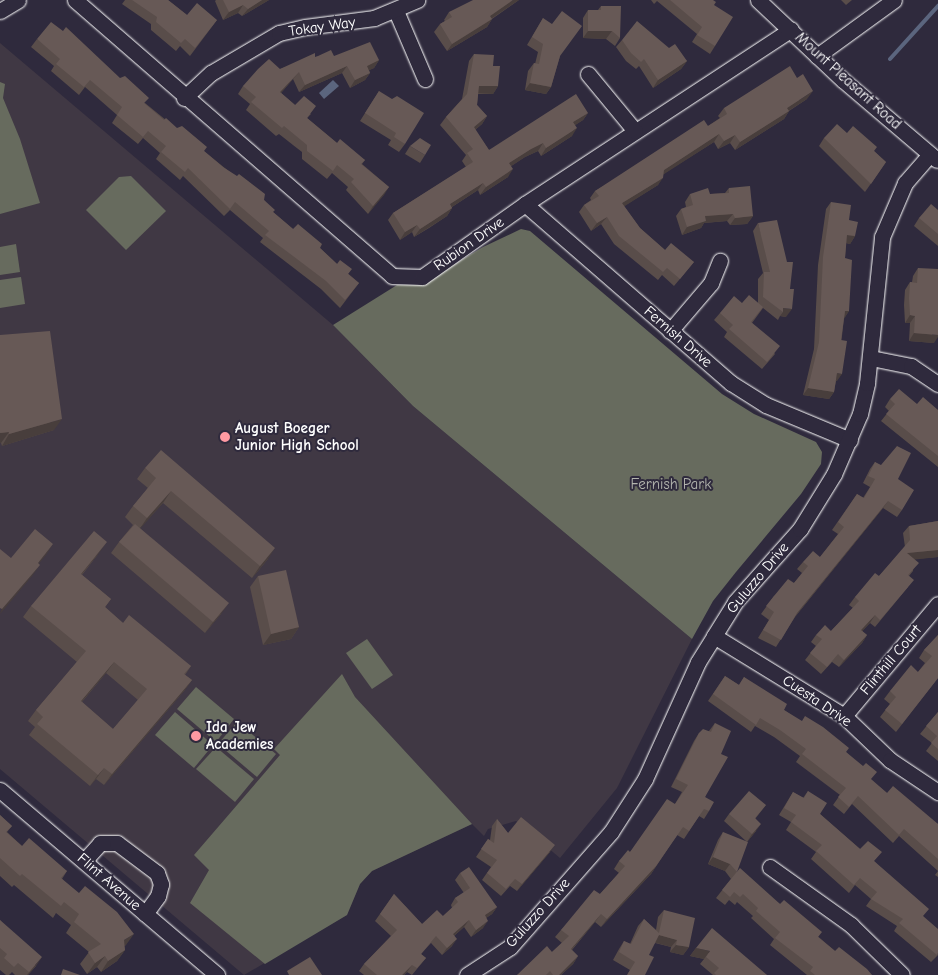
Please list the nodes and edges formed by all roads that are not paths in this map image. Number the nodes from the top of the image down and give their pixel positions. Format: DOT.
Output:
graph roads {
  1 [pos="18,0"];
  2 [pos="74,0"];
  3 [pos="417,0"];
  4 [pos="758,0"];
  5 [pos="894,0"];
  6 [pos="396,11"];
  7 [pos="0,12"];
  8 [pos="791,29"];
  9 [pos="817,56"];
  10 [pos="588,74"];
  11 [pos="425,79"];
  12 [pos="184,98"];
  13 [pos="635,131"];
  14 [pos="934,158"];
  15 [pos="525,204"];
  16 [pos="720,262"];
  17 [pos="670,331"];
  18 [pos="871,358"];
  19 [pos="938,384"];
  20 [pos="850,440"];
  21 [pos="938,604"];
  22 [pos="714,636"];
  23 [pos="844,716"];
  24 [pos="0,790"];
  25 [pos="938,792"];
  26 [pos="84,861"];
  27 [pos="770,867"];
  28 [pos="145,914"];
  29 [pos="217,975"];
  30 [pos="467,975"];
  31 [pos="902,975"];
  1 -- 7 [label="street"];
  2 -- 12 [label="street, Rubion Drive"];
  3 -- 6 [label="street, Tokay Way"];
  4 -- 8 [label="street, Mount Pleasant Road"];
  5 -- 9 [label="street"];
  6 -- 11 [label="street"];
  6 -- 12 [label="street, Tokay Way"];
  8 -- 9 [label="street, Mount Pleasant Road"];
  8 -- 13 [label="street, Rubion Drive"];
  9 -- 14 [label="street, Mount Pleasant Road"];
  10 -- 13 [label="street"];
  12 -- 15 [label="street, Rubion Drive"];
  13 -- 15 [label="street, Rubion Drive"];
  14 -- 18 [label="street, Guluzzo Drive"];
  15 -- 17 [label="street, Fernish Drive"];
  16 -- 17 [label="street"];
  17 -- 20 [label="street, Fernish Drive"];
  18 -- 19 [label="street"];
  18 -- 20 [label="street, Guluzzo Drive"];
  20 -- 22 [label="street, Guluzzo Drive"];
  21 -- 23 [label="street, Flinthill Court"];
  22 -- 23 [label="street, Cuesta Drive"];
  22 -- 30 [label="street, Guluzzo Drive"];
  23 -- 25 [label="street, Cuesta Drive"];
  24 -- 26 [label="street, Flint Avenue"];
  26 -- 28 [label="street, Flint Avenue"];
  26 -- 28 [label="street"];
  27 -- 31 [label="street"];
  28 -- 29 [label="street, Flint Avenue"];
}
